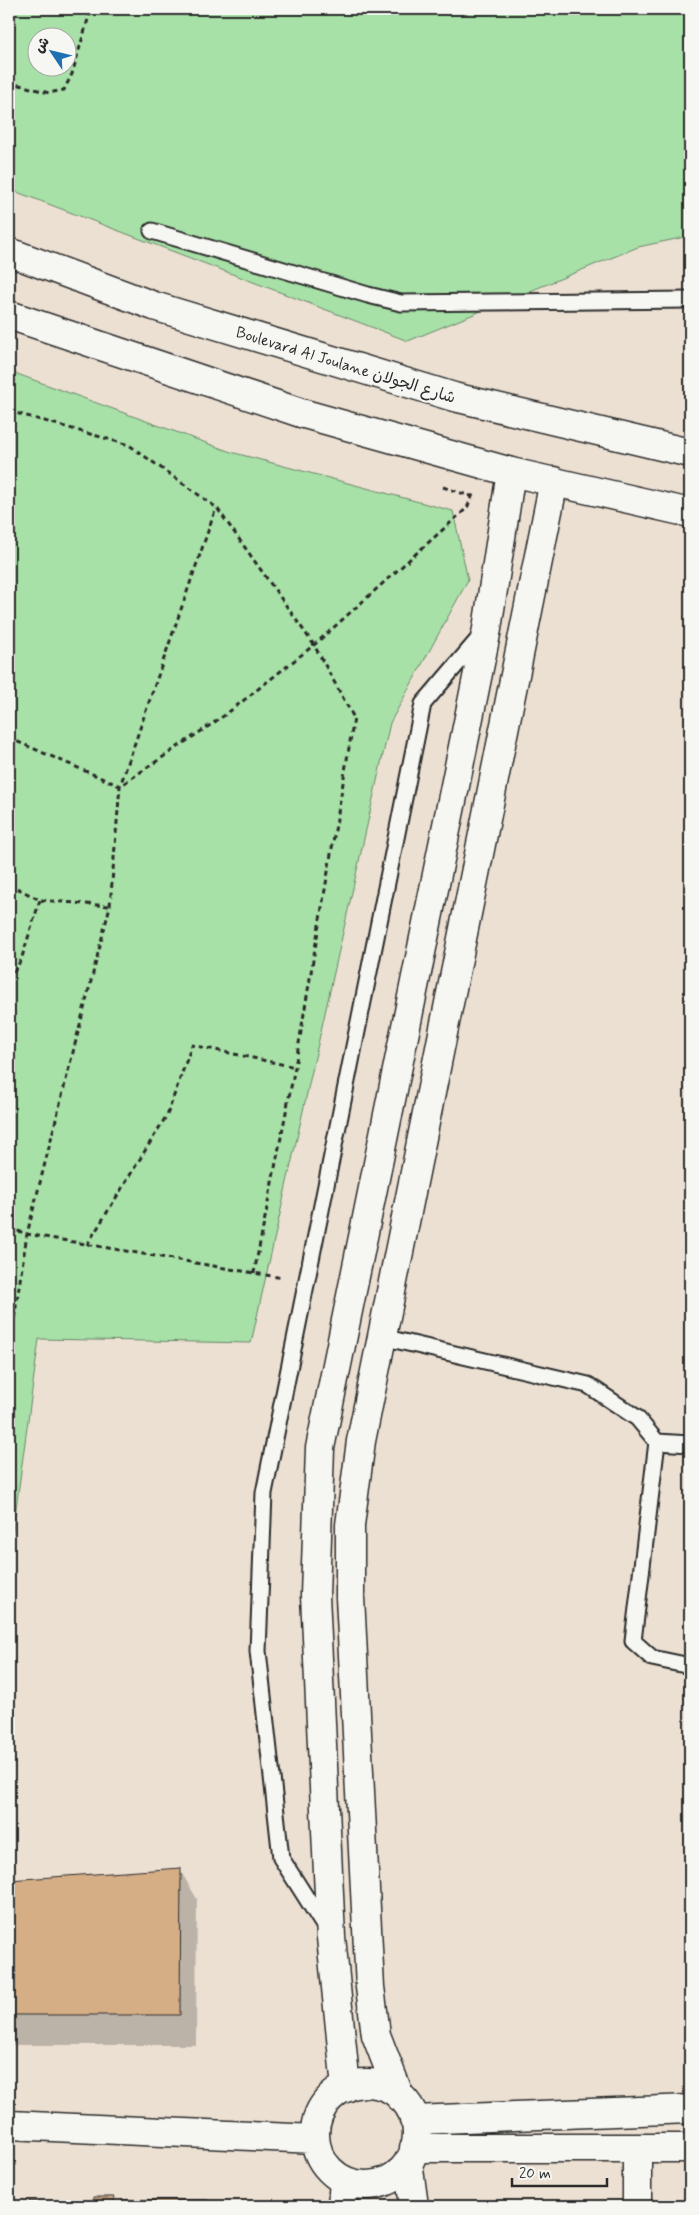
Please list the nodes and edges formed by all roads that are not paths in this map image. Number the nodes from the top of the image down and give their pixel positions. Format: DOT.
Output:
graph roads {
  1 [pos="152,231"];
  2 [pos="9,252"];
  3 [pos="690,300"];
  4 [pos="9,315"];
  5 [pos="690,453"];
  6 [pos="511,472"];
  7 [pos="554,481"];
  8 [pos="690,513"];
  9 [pos="487,629"];
  10 [pos="382,1337"];
  11 [pos="340,1352"];
  12 [pos="376,1368"];
  13 [pos="657,1442"];
  14 [pos="690,1444"];
  15 [pos="690,1666"];
  16 [pos="331,1937"];
  17 [pos="346,2088"];
  18 [pos="407,2109"];
  19 [pos="690,2110"];
  20 [pos="9,2125"];
  21 [pos="315,2139"];
  22 [pos="690,2148"];
  23 [pos="637,2149"];
  24 [pos="411,2155"];
  25 [pos="343,2193"];
  26 [pos="375,2195"];
  27 [pos="414,2206"];
  28 [pos="637,2206"];
  1 -- 3 [label="lane"];
  2 -- 5 [label="street, Boulevard Al Joulane شارع الجولان"];
  4 -- 6 [label="street"];
  6 -- 7 [label="street"];
  6 -- 9 [label="street"];
  7 -- 8 [label="street"];
  7 -- 10 [label="street"];
  9 -- 11 [label="street"];
  9 -- 16 [label="lane"];
  10 -- 12 [label="street"];
  10 -- 13 [label="lane"];
  11 -- 12 [label="street"];
  11 -- 16 [label="street"];
  12 -- 18 [label="street"];
  13 -- 14 [label="lane"];
  13 -- 15 [label="lane"];
  16 -- 17 [label="street"];
  17 -- 18 [label="street"];
  17 -- 21 [label="street"];
  18 -- 19 [label="street"];
  18 -- 24 [label="street"];
  20 -- 21 [label="street"];
  21 -- 25 [label="street"];
  22 -- 23 [label="street"];
  23 -- 24 [label="street"];
  23 -- 28 [label="street"];
  24 -- 26 [label="street"];
  24 -- 27 [label="street"];
  25 -- 26 [label="street"];
}
